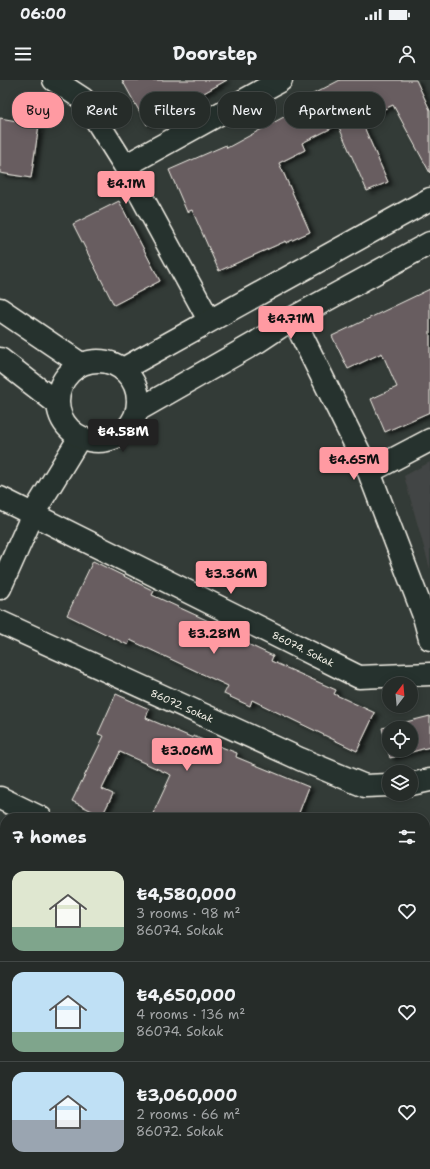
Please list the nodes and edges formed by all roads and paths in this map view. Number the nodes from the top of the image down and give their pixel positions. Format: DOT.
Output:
graph roads {
  1 [pos="54,80"];
  2 [pos="281,80"];
  3 [pos="125,166"];
  4 [pos="430,199"];
  5 [pos="430,243"];
  6 [pos="0,309"];
  7 [pos="293,318"];
  8 [pos="209,320"];
  9 [pos="0,359"];
  10 [pos="81,364"];
  11 [pos="123,369"];
  12 [pos="58,404"];
  13 [pos="138,410"];
  14 [pos="80,437"];
  15 [pos="430,440"];
  16 [pos="369,472"];
  17 [pos="0,498"];
  18 [pos="33,514"];
  19 [pos="0,588"];
  20 [pos="426,611"];
  21 [pos="0,622"];
  22 [pos="430,639"];
  23 [pos="430,674"];
  24 [pos="430,780"];
  25 [pos="418,783"];
  26 [pos="382,785"];
  27 [pos="0,798"];
  28 [pos="31,813"];
  1 -- 3 [label="street"];
  2 -- 3 [label="street"];
  3 -- 8 [label="street"];
  4 -- 8 [label="street"];
  5 -- 7 [label="street"];
  6 -- 10 [label="street"];
  7 -- 13 [label="street"];
  7 -- 16 [label="street"];
  8 -- 11 [label="street"];
  9 -- 12 [label="street"];
  10 -- 11 [label="street"];
  10 -- 12 [label="street"];
  11 -- 13 [label="street"];
  12 -- 14 [label="street"];
  13 -- 14 [label="street"];
  14 -- 18 [label="street"];
  15 -- 16 [label="street"];
  16 -- 20 [label="street"];
  17 -- 18 [label="street, 86074. Sokak"];
  18 -- 19 [label="street"];
  18 -- 23 [label="street, 86074. Sokak"];
  20 -- 22 [label="street"];
  21 -- 26 [label="street, 86072. Sokak"];
  24 -- 25 [label="street"];
  27 -- 28 [label="street"];
}
